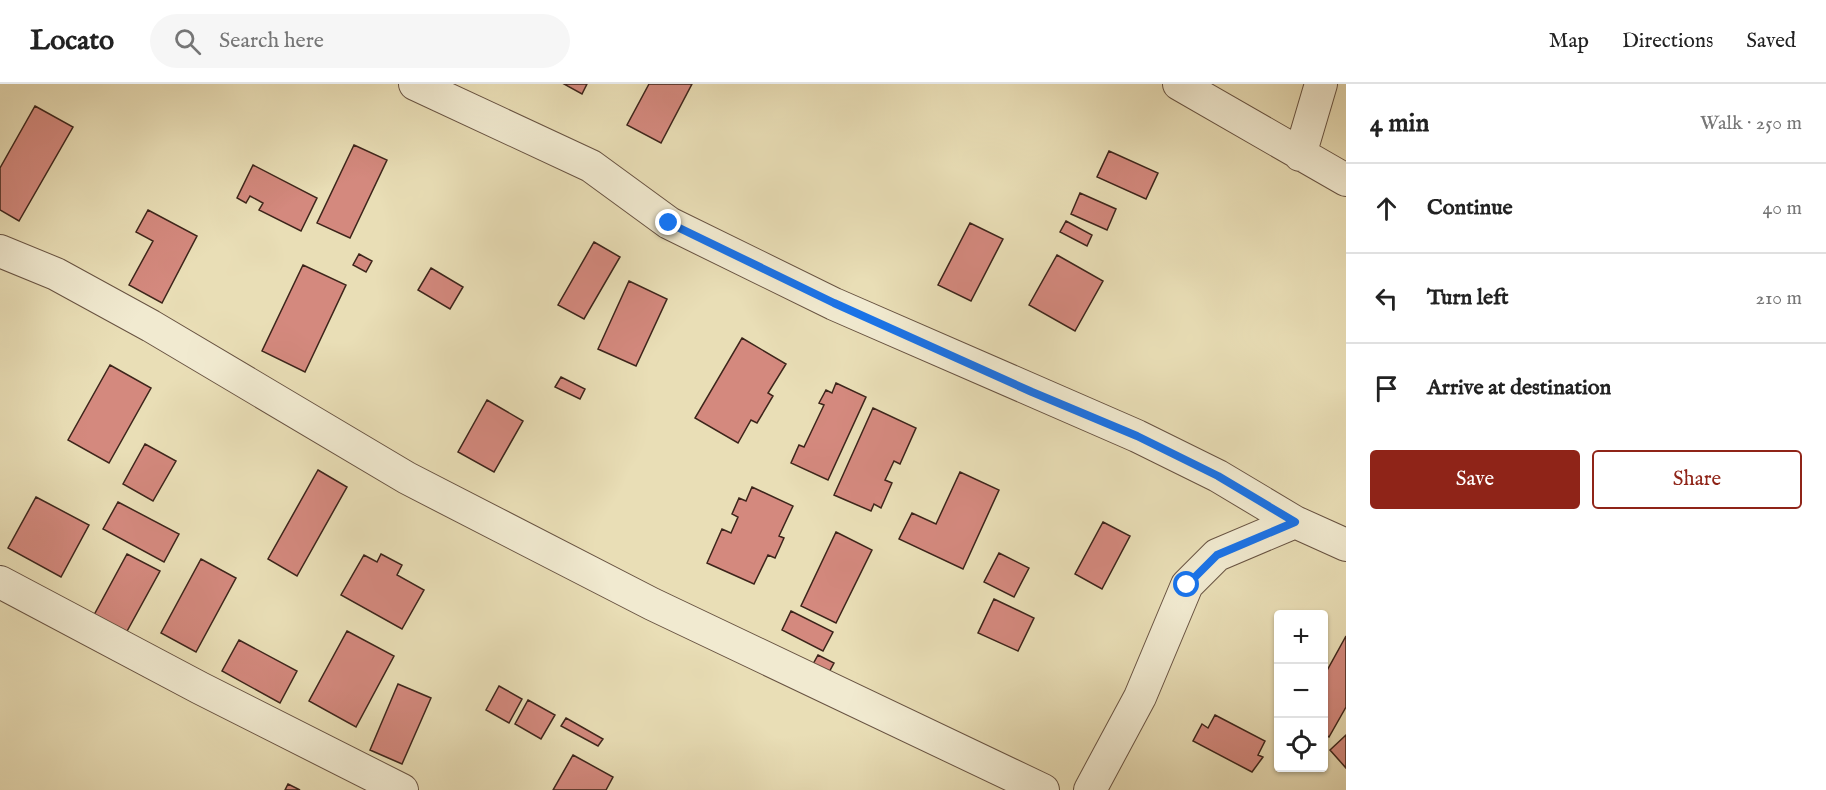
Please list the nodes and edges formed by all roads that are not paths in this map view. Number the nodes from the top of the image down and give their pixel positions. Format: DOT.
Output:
graph roads {
  1 [pos="415,84"];
  2 [pos="1179,84"];
  3 [pos="1321,84"];
  4 [pos="1300,155"];
  5 [pos="1346,180"];
  6 [pos="0,252"];
  7 [pos="1295,522"];
  8 [pos="1346,545"];
  9 [pos="0,582"];
  10 [pos="402,790"];
  11 [pos="1043,790"];
  12 [pos="1089,790"];
  1 -- 7 [label="street"];
  2 -- 4 [label="street"];
  3 -- 4 [label="street"];
  4 -- 5 [label="street"];
  6 -- 11 [label="street"];
  7 -- 8 [label="street"];
  7 -- 12 [label="street"];
  9 -- 10 [label="street"];
}
